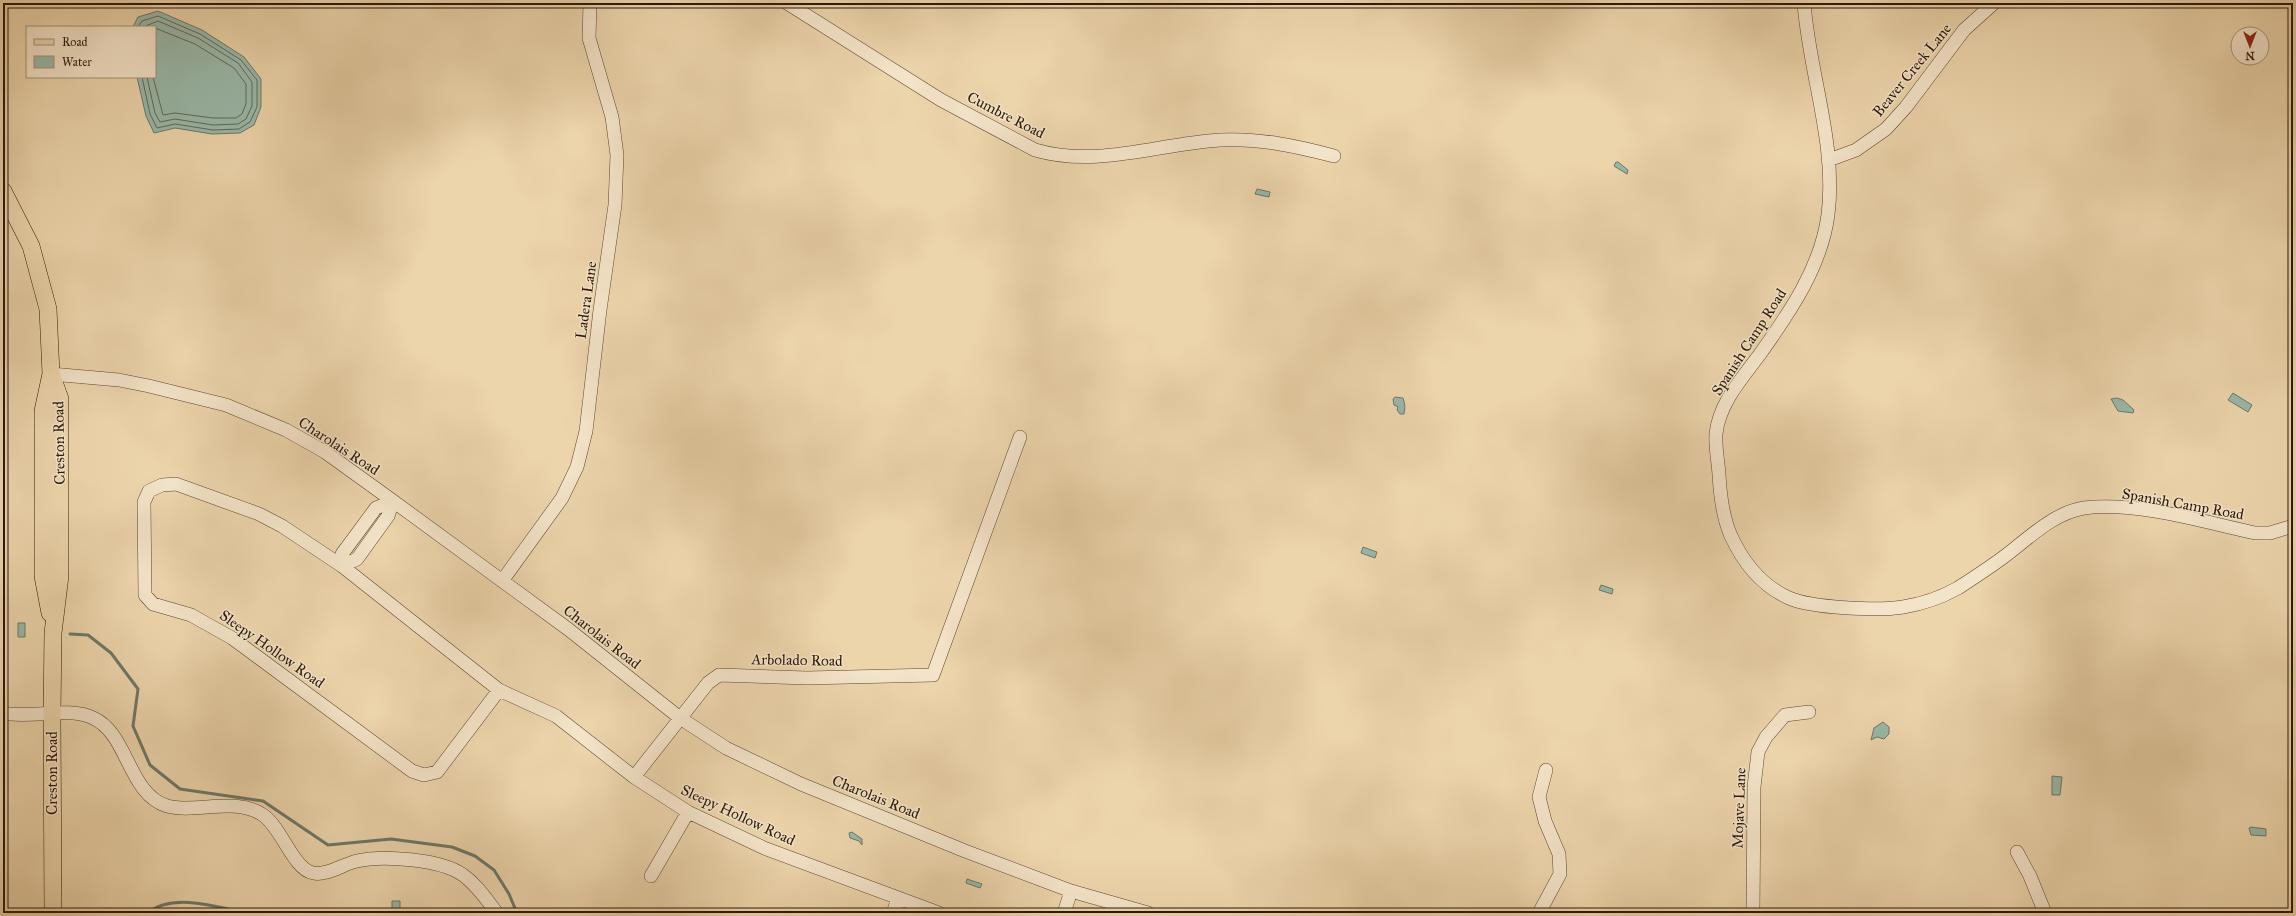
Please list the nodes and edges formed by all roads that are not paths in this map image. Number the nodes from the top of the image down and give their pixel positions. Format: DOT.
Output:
graph roads {
  1 [pos="590,3"];
  2 [pos="787,3"];
  3 [pos="1804,3"];
  4 [pos="1994,3"];
  5 [pos="1334,156"];
  6 [pos="1829,160"];
  7 [pos="3,190"];
  8 [pos="52,374"];
  9 [pos="1020,437"];
  10 [pos="393,501"];
  11 [pos="2293,526"];
  12 [pos="342,566"];
  13 [pos="502,581"];
  14 [pos="499,690"];
  15 [pos="1809,712"];
  16 [pos="3,713"];
  17 [pos="52,714"];
  18 [pos="680,718"];
  19 [pos="1546,770"];
  20 [pos="634,777"];
  21 [pos="688,812"];
  22 [pos="2017,852"];
  23 [pos="651,876"];
  24 [pos="1071,891"];
  25 [pos="898,899"];
  26 [pos="53,913"];
  27 [pos="497,913"];
  28 [pos="893,913"];
  29 [pos="939,913"];
  30 [pos="1064,913"];
  31 [pos="1148,913"];
  32 [pos="1538,913"];
  33 [pos="1753,913"];
  34 [pos="2044,913"];
  1 -- 13 [label="street, Ladera Lane"];
  2 -- 5 [label="street, Cumbre Road"];
  3 -- 6 [label="street, Spanish Camp Road"];
  4 -- 6 [label="street, Beaver Creek Lane"];
  6 -- 11 [label="street, Spanish Camp Road"];
  7 -- 8 [label="main road, Creston Road"];
  8 -- 10 [label="street, Charolais Road"];
  8 -- 17 [label="main road, Creston Road"];
  9 -- 18 [label="street, Arbolado Road"];
  10 -- 12 [label="street"];
  10 -- 13 [label="street, Charolais Road"];
  12 -- 14 [label="street, Sleepy Hollow Road"];
  12 -- 14 [label="street, Sleepy Hollow Road"];
  13 -- 18 [label="street, Charolais Road"];
  14 -- 20 [label="street, Sleepy Hollow Road"];
  15 -- 33 [label="street, Mojave Lane"];
  16 -- 17 [label="street"];
  17 -- 26 [label="main road, Creston Road"];
  17 -- 27 [label="street"];
  18 -- 20 [label="street, Arbolado Road"];
  18 -- 24 [label="street, Charolais Road"];
  19 -- 32 [label="street"];
  20 -- 21 [label="street, Sleepy Hollow Road"];
  21 -- 23 [label="street"];
  21 -- 25 [label="street, Sleepy Hollow Road"];
  22 -- 34 [label="street"];
  24 -- 30 [label="street"];
  24 -- 31 [label="street, Charolais Road"];
  25 -- 28 [label="street"];
  25 -- 29 [label="street, Sleepy Hollow Road"];
}
